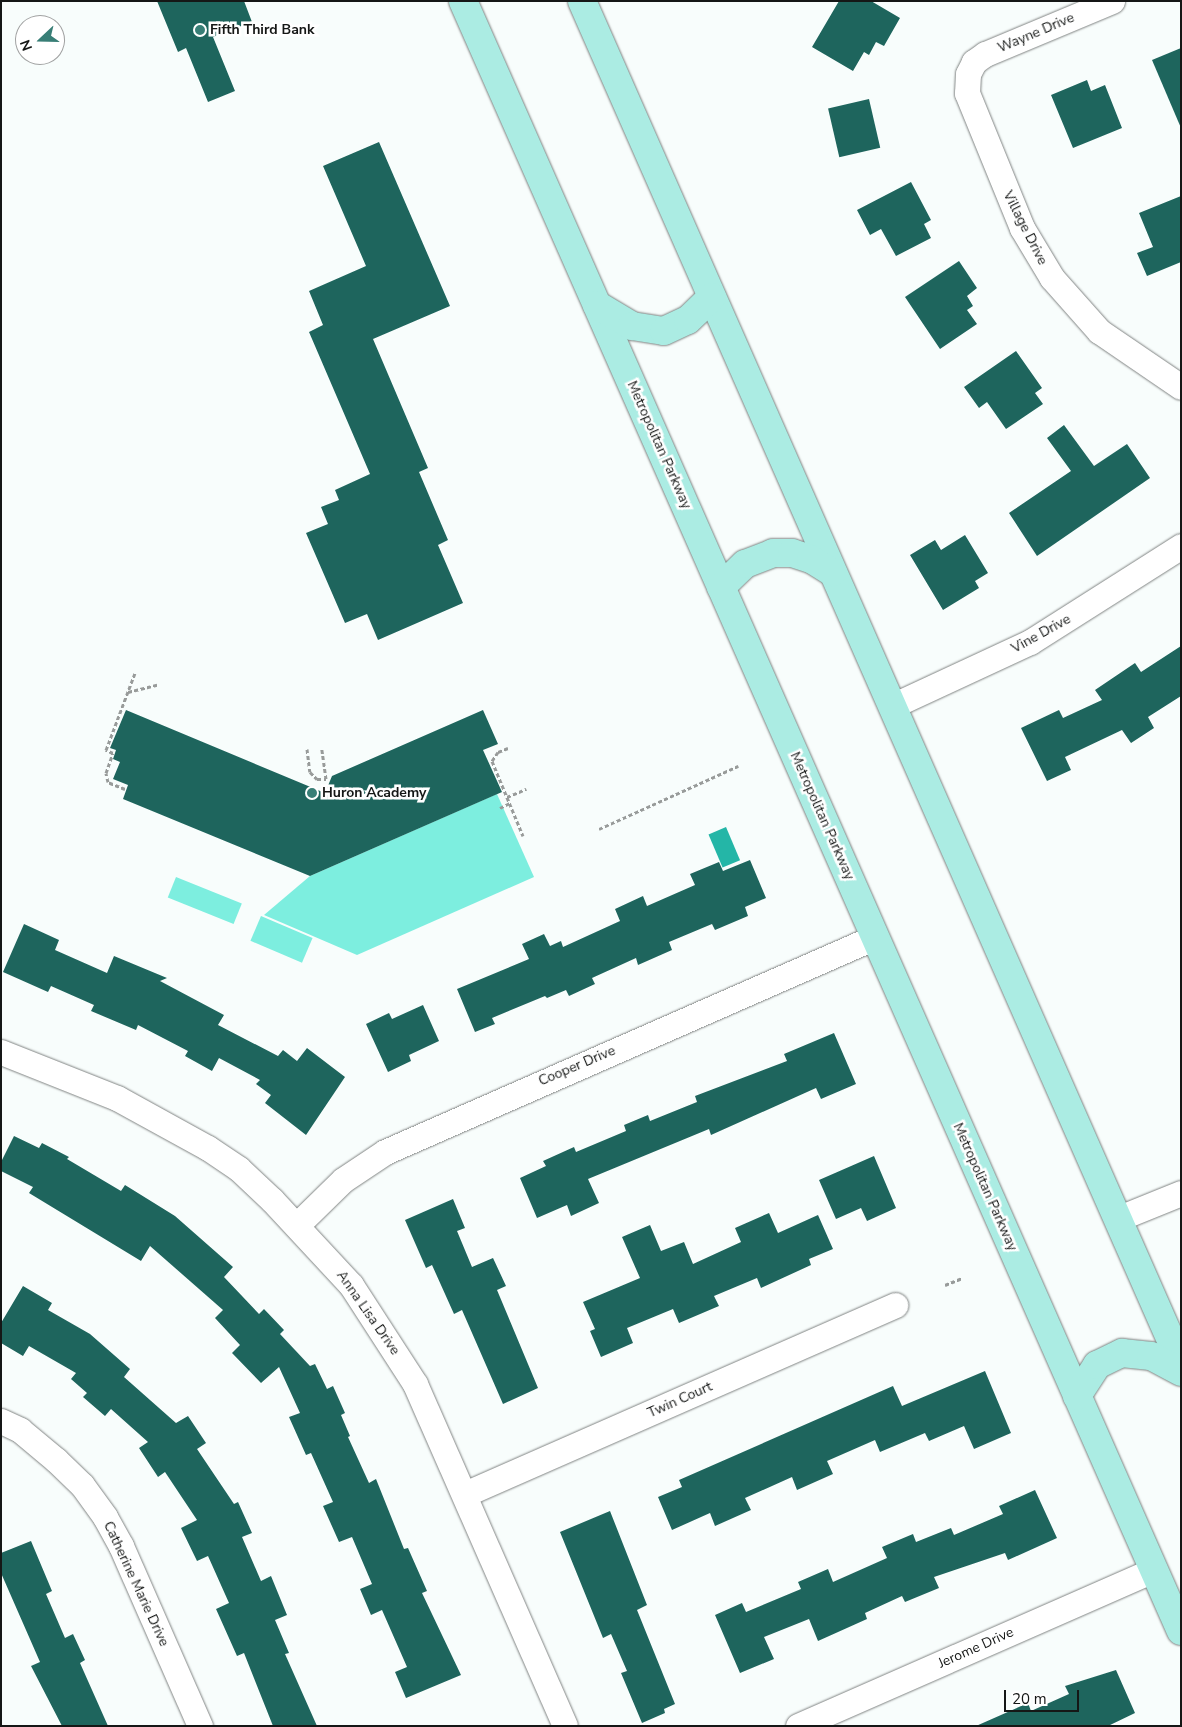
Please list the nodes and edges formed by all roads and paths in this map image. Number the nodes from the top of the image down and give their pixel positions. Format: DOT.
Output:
graph roads {
  1 [pos="463,1"];
  2 [pos="582,1"];
  3 [pos="1112,1"];
  4 [pos="968,74"];
  5 [pos="712,297"];
  6 [pos="597,305"];
  7 [pos="1176,376"];
  8 [pos="1181,546"];
  9 [pos="832,572"];
  10 [pos="721,587"];
  11 [pos="135,673"];
  12 [pos="157,684"];
  13 [pos="128,692"];
  14 [pos="892,706"];
  15 [pos="508,748"];
  16 [pos="307,749"];
  17 [pos="322,749"];
  18 [pos="738,766"];
  19 [pos="125,789"];
  20 [pos="526,789"];
  21 [pos="507,797"];
  22 [pos="510,803"];
  23 [pos="500,808"];
  24 [pos="599,829"];
  25 [pos="523,836"];
  26 [pos="875,937"];
  27 [pos="1,1052"];
  28 [pos="1181,1193"];
  29 [pos="1117,1219"];
  30 [pos="297,1225"];
  31 [pos="962,1278"];
  32 [pos="945,1285"];
  33 [pos="895,1305"];
  34 [pos="1181,1363"];
  35 [pos="1181,1372"];
  36 [pos="1077,1396"];
  37 [pos="1,1421"];
  38 [pos="465,1494"];
  39 [pos="1154,1570"];
  40 [pos="1181,1631"];
  41 [pos="200,1726"];
  42 [pos="565,1726"];
  43 [pos="798,1726"];
  1 -- 6 [label="main road, Metropolitan Parkway"];
  2 -- 5 [label="main road"];
  3 -- 4 [label="street, Wayne Drive"];
  4 -- 7 [label="street, Village Drive"];
  5 -- 6 [label="main road"];
  5 -- 9 [label="main road"];
  6 -- 10 [label="main road, Metropolitan Parkway"];
  8 -- 14 [label="street, Vine Drive"];
  9 -- 10 [label="main road"];
  9 -- 14 [label="main road"];
  10 -- 26 [label="main road, Metropolitan Parkway"];
  11 -- 13 [label="path"];
  12 -- 13 [label="path"];
  13 -- 19 [label="path"];
  14 -- 29 [label="main road"];
  15 -- 21 [label="path"];
  16 -- 17 [label="path"];
  18 -- 24 [label="path"];
  20 -- 21 [label="path"];
  21 -- 22 [label="path"];
  22 -- 23 [label="path"];
  22 -- 25 [label="path"];
  26 -- 30 [label="street, Cooper Drive"];
  26 -- 36 [label="main road, Metropolitan Parkway"];
  27 -- 30 [label="street, Anna Lisa Drive"];
  28 -- 29 [label="street"];
  29 -- 34 [label="main road"];
  30 -- 38 [label="street, Anna Lisa Drive"];
  31 -- 32 [label="path"];
  33 -- 38 [label="street, Twin Court"];
  35 -- 36 [label="main road"];
  36 -- 39 [label="main road, Metropolitan Parkway"];
  37 -- 41 [label="street, Catherine Marie Drive"];
  38 -- 42 [label="street, Anna Lisa Drive"];
  39 -- 40 [label="main road, Metropolitan Parkway"];
  39 -- 43 [label="street, Jerome Drive"];
}
